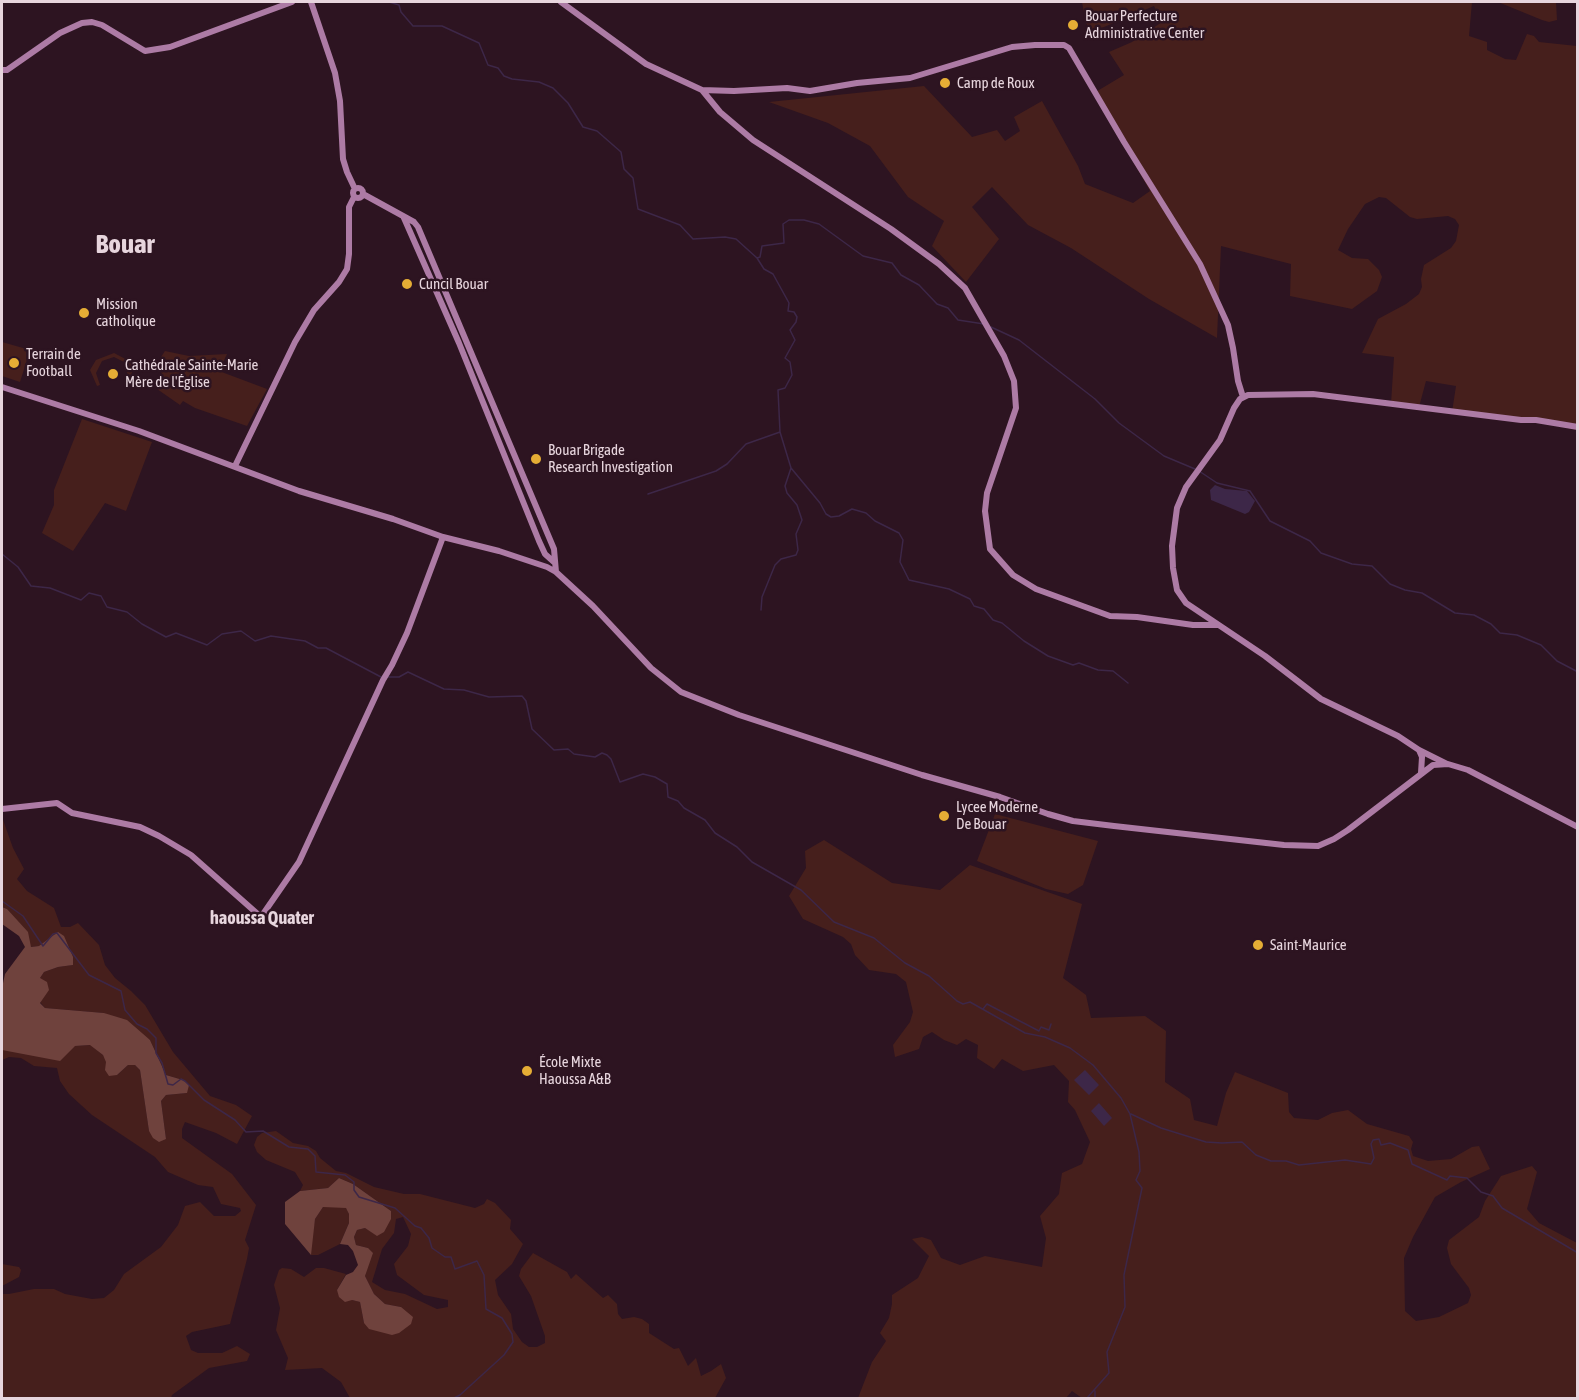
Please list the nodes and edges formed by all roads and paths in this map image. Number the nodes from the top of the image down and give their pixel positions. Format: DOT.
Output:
graph roads {
  1 [pos="292,2"];
  2 [pos="311,2"];
  3 [pos="561,2"];
  4 [pos="2,70"];
  5 [pos="702,90"];
  6 [pos="355,189"];
  7 [pos="363,194"];
  8 [pos="354,197"];
  9 [pos="404,217"];
  10 [pos="440,279"];
  11 [pos="432,283"];
  12 [pos="2,387"];
  13 [pos="1243,397"];
  14 [pos="1578,427"];
  15 [pos="235,466"];
  16 [pos="533,498"];
  17 [pos="524,502"];
  18 [pos="443,537"];
  19 [pos="555,563"];
  20 [pos="556,572"];
  21 [pos="1218,625"];
  22 [pos="1419,750"];
  23 [pos="1448,764"];
  24 [pos="1421,773"];
  25 [pos="2,809"];
  26 [pos="1578,826"];
  1 -- 4 [label="street"];
  2 -- 6 [label="street"];
  3 -- 5 [label="street"];
  5 -- 13 [label="street"];
  5 -- 21 [label="street"];
  6 -- 7 [label="street"];
  6 -- 8 [label="street"];
  7 -- 8 [label="street"];
  7 -- 9 [label="street"];
  8 -- 15 [label="street"];
  9 -- 10 [label="street"];
  9 -- 11 [label="street"];
  10 -- 11 [label="street"];
  10 -- 16 [label="street"];
  11 -- 17 [label="street"];
  12 -- 15 [label="street"];
  13 -- 14 [label="street"];
  13 -- 21 [label="street"];
  15 -- 18 [label="street"];
  16 -- 17 [label="street"];
  16 -- 19 [label="street"];
  17 -- 19 [label="street"];
  18 -- 20 [label="street"];
  18 -- 25 [label="street"];
  19 -- 20 [label="street"];
  20 -- 24 [label="street"];
  21 -- 22 [label="street"];
  22 -- 23 [label="street"];
  22 -- 24 [label="street"];
  23 -- 24 [label="street"];
  23 -- 26 [label="street"];
}
